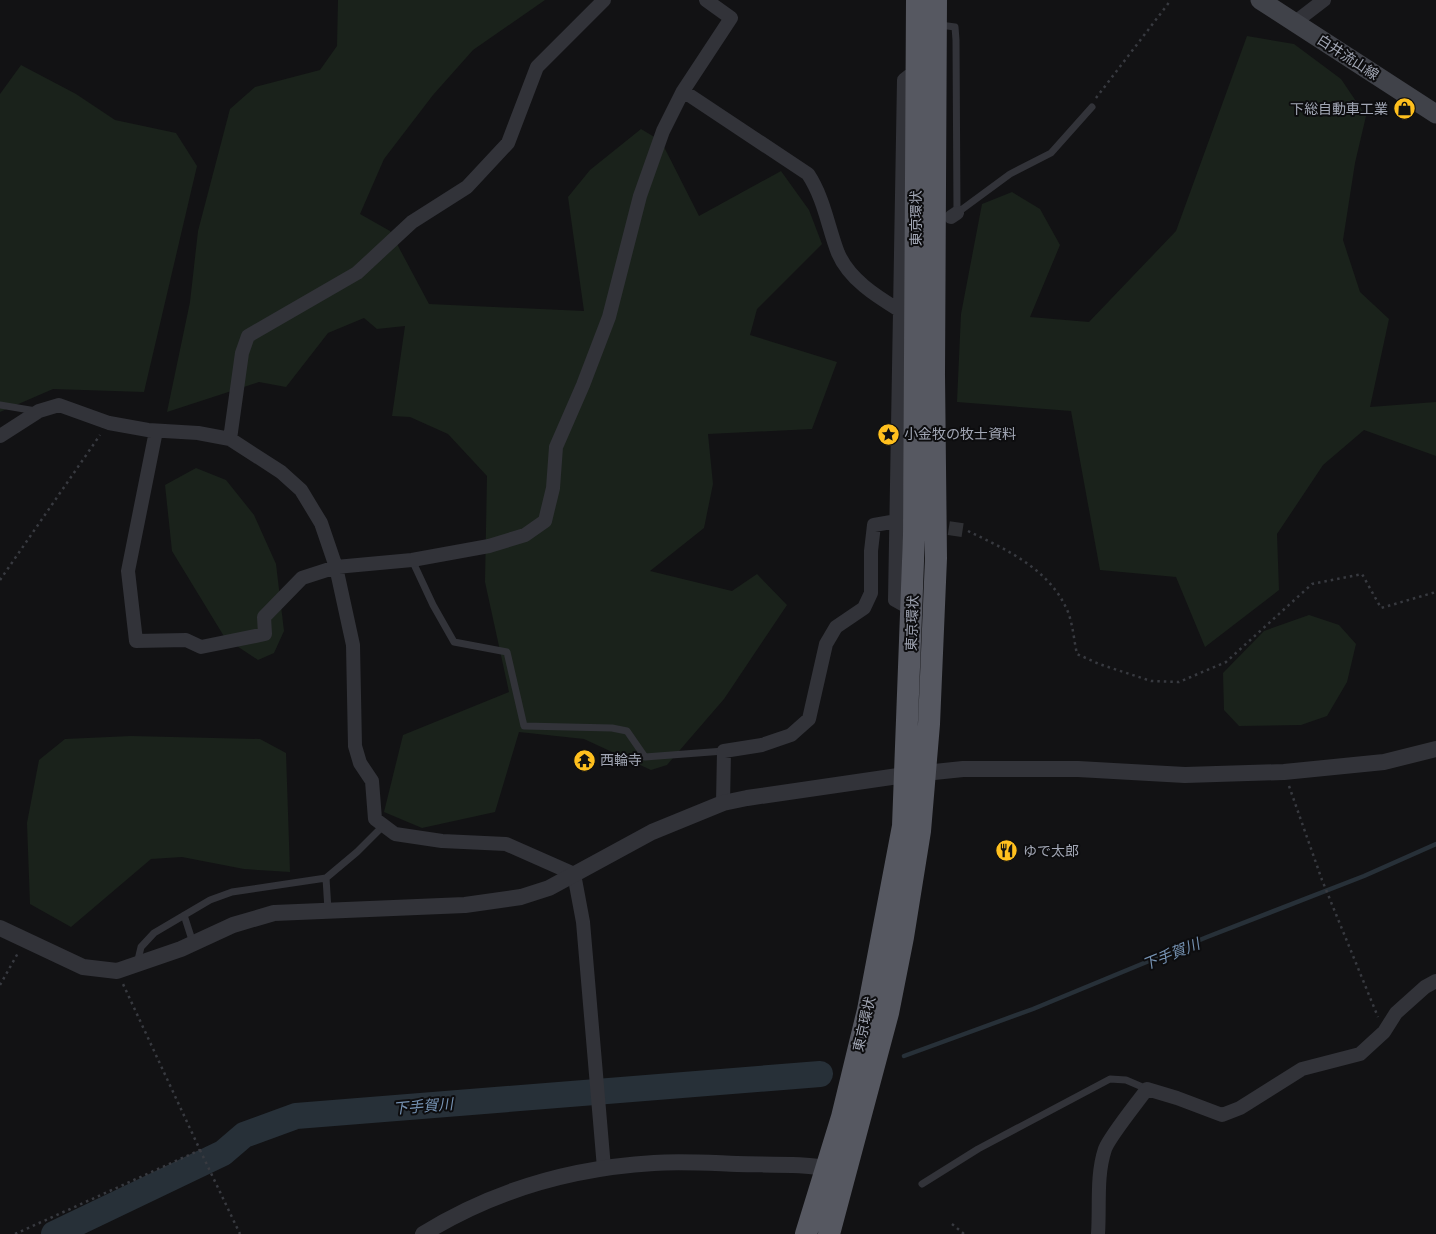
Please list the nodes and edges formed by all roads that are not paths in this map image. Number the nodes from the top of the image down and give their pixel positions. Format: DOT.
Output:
graph roads {
  1 [pos="604,0"];
  2 [pos="706,0"];
  3 [pos="917,0"];
  4 [pos="936,0"];
  5 [pos="1260,0"];
  6 [pos="1324,0"];
  7 [pos="1294,23"];
  8 [pos="936,25"];
  9 [pos="923,66"];
  10 [pos="683,91"];
  11 [pos="1092,106"];
  12 [pos="1436,114"];
  13 [pos="899,310"];
  14 [pos="924,375"];
  15 [pos="0,405"];
  16 [pos="39,411"];
  17 [pos="156,431"];
  18 [pos="0,436"];
  19 [pos="230,439"];
  20 [pos="898,521"];
  21 [pos="412,560"];
  22 [pos="336,567"];
  23 [pos="913,610"];
  24 [pos="1436,749"];
  25 [pos="724,751"];
  26 [pos="915,774"];
  27 [pos="723,803"];
  28 [pos="383,826"];
  29 [pos="574,874"];
  30 [pos="326,878"];
  31 [pos="328,910"];
  32 [pos="184,915"];
  33 [pos="0,928"];
  34 [pos="193,944"];
  35 [pos="137,964"];
  36 [pos="1436,981"];
  37 [pos="1147,1089"];
  38 [pos="604,1168"];
  39 [pos="836,1170"];
  40 [pos="922,1184"];
  41 [pos="423,1234"];
  42 [pos="806,1234"];
  43 [pos="829,1234"];
  44 [pos="1098,1234"];
  1 -- 19 [label="street"];
  2 -- 10 [label="street"];
  3 -- 9 [label="highway, 東京環状"];
  4 -- 8 [label="highway, 東京環状"];
  5 -- 7 [label="main road, 白井流山線"];
  6 -- 7 [label="street"];
  7 -- 12 [label="main road, 白井流山線"];
  8 -- 9 [label="highway, 東京環状"];
  8 -- 11 [label="lane"];
  9 -- 13 [label="street"];
  9 -- 14 [label="highway, 東京環状"];
  10 -- 13 [label="street"];
  10 -- 21 [label="street"];
  13 -- 20 [label="street"];
  14 -- 23 [label="highway, 東京環状"];
  14 -- 26 [label="highway, 東京環状"];
  15 -- 16 [label="lane"];
  16 -- 17 [label="street"];
  16 -- 18 [label="street"];
  17 -- 19 [label="street"];
  17 -- 22 [label="street"];
  19 -- 22 [label="street"];
  20 -- 23 [label="street"];
  20 -- 25 [label="street"];
  21 -- 22 [label="street"];
  21 -- 25 [label="lane"];
  22 -- 28 [label="street"];
  23 -- 26 [label="highway, 東京環状"];
  24 -- 26 [label="street"];
  25 -- 27 [label="street"];
  26 -- 27 [label="street"];
  26 -- 39 [label="highway, 東京環状"];
  27 -- 29 [label="street"];
  28 -- 29 [label="street"];
  28 -- 30 [label="lane"];
  29 -- 31 [label="street"];
  29 -- 38 [label="street"];
  30 -- 31 [label="lane"];
  30 -- 32 [label="lane"];
  31 -- 34 [label="street"];
  32 -- 34 [label="lane"];
  32 -- 35 [label="lane"];
  33 -- 35 [label="street"];
  34 -- 35 [label="street"];
  36 -- 37 [label="street"];
  37 -- 40 [label="lane"];
  37 -- 44 [label="street"];
  38 -- 39 [label="street"];
  38 -- 41 [label="street"];
  39 -- 42 [label="highway, 東京環状"];
  39 -- 43 [label="highway, 東京環状"];
}
